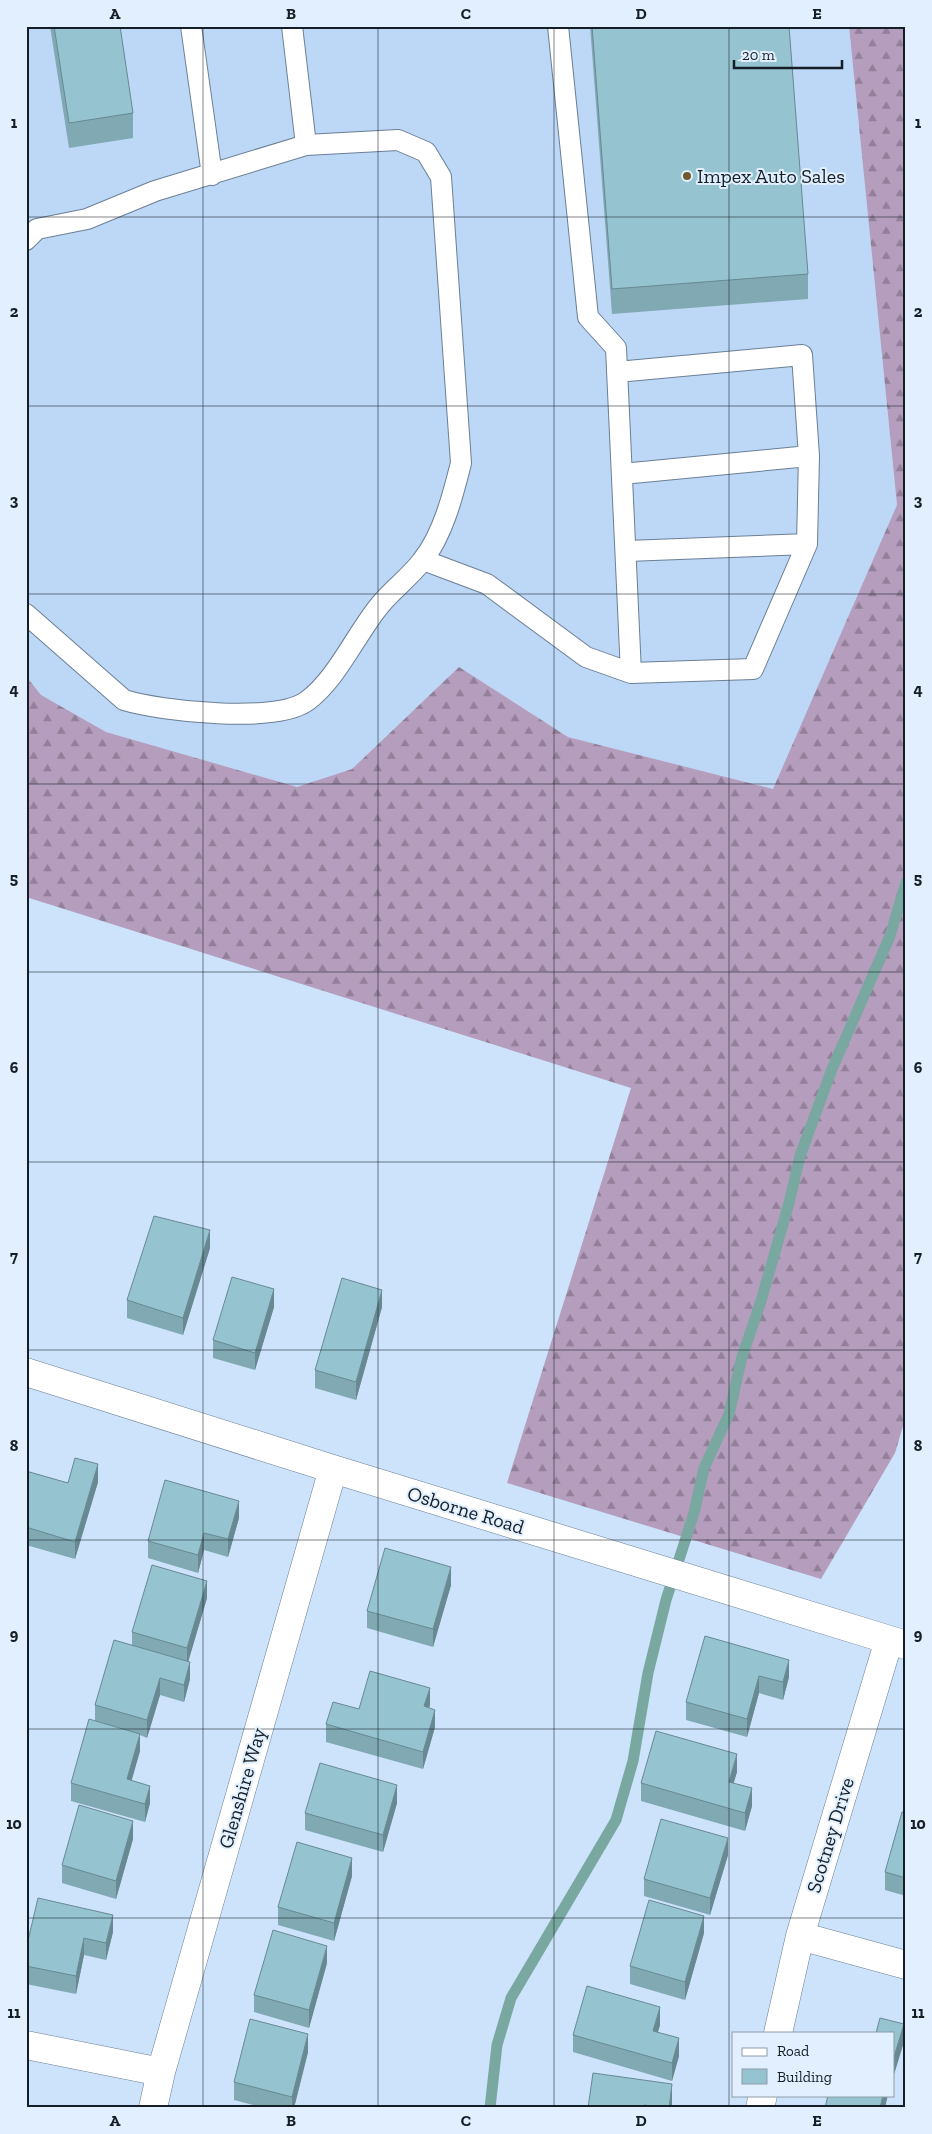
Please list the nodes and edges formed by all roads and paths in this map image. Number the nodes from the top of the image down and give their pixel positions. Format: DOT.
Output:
graph roads {
  1 [pos="191,26"];
  2 [pos="292,26"];
  3 [pos="558,26"];
  4 [pos="306,145"];
  5 [pos="212,175"];
  6 [pos="26,240"];
  7 [pos="617,372"];
  8 [pos="809,456"];
  9 [pos="622,474"];
  10 [pos="807,544"];
  11 [pos="627,551"];
  12 [pos="423,560"];
  13 [pos="26,614"];
  14 [pos="631,673"];
  15 [pos="26,1372"];
  16 [pos="333,1469"];
  17 [pos="897,1642"];
  18 [pos="800,1936"];
  19 [pos="906,1965"];
  20 [pos="778,2032"];
  21 [pos="26,2045"];
  22 [pos="161,2072"];
  23 [pos="153,2108"];
  1 -- 5 [label="lane"];
  2 -- 4 [label="lane"];
  3 -- 7 [label="lane"];
  4 -- 5 [label="lane"];
  4 -- 12 [label="lane"];
  5 -- 6 [label="lane"];
  7 -- 8 [label="lane"];
  7 -- 9 [label="lane"];
  8 -- 9 [label="lane"];
  8 -- 10 [label="lane"];
  9 -- 11 [label="lane"];
  10 -- 11 [label="lane"];
  10 -- 14 [label="lane"];
  11 -- 14 [label="lane"];
  12 -- 13 [label="lane"];
  12 -- 14 [label="lane"];
  15 -- 16 [label="street, Osborne Road"];
  16 -- 17 [label="street, Osborne Road"];
  16 -- 22 [label="street, Glenshire Way"];
  17 -- 18 [label="street, Scotney Drive"];
  18 -- 19 [label="street"];
  18 -- 20 [label="street, Scotney Drive"];
  21 -- 22 [label="street"];
  22 -- 23 [label="street, Glenshire Way"];
}
